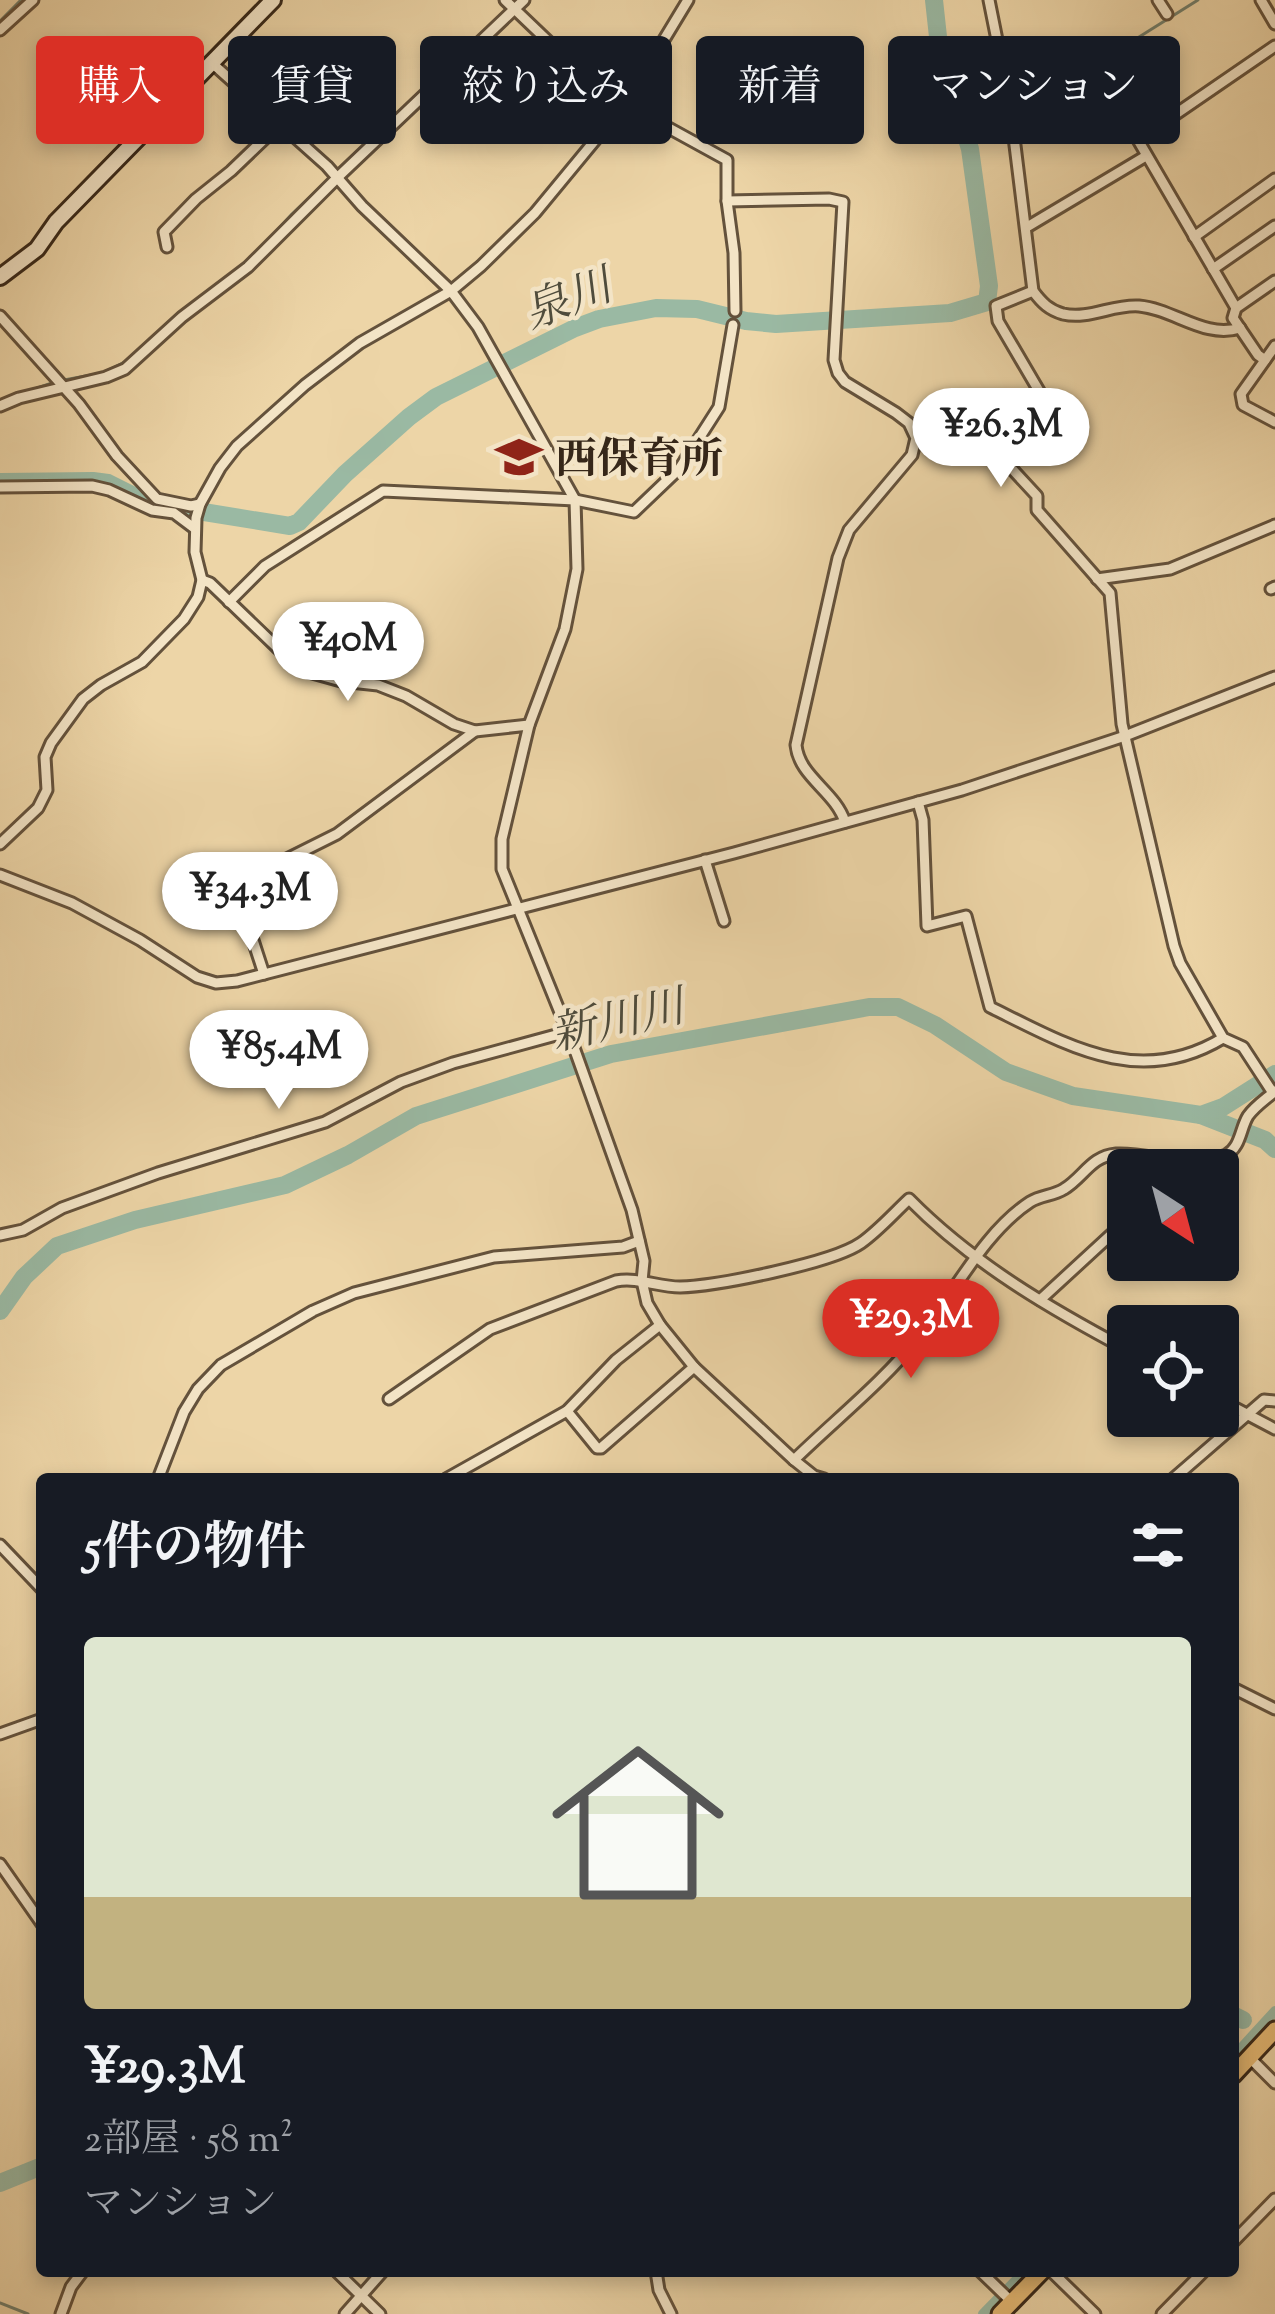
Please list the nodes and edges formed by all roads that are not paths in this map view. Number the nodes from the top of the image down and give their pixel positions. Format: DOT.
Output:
graph roads {
  1 [pos="33,0"];
  2 [pos="273,0"];
  3 [pos="524,0"];
  4 [pos="688,0"];
  5 [pos="989,0"];
  6 [pos="1158,0"];
  7 [pos="1261,0"];
  8 [pos="509,4"];
  9 [pos="1167,14"];
  10 [pos="1275,24"];
  11 [pos="0,30"];
  12 [pos="544,36"];
  13 [pos="666,36"];
  14 [pos="1275,46"];
  15 [pos="213,64"];
  16 [pos="228,77"];
  17 [pos="672,132"];
  18 [pos="259,144"];
  19 [pos="304,144"];
  20 [pos="592,144"];
  21 [pos="1146,156"];
  22 [pos="336,176"];
  23 [pos="1275,179"];
  24 [pos="727,201"];
  25 [pos="1275,226"];
  26 [pos="1027,227"];
  27 [pos="1194,237"];
  28 [pos="167,247"];
  29 [pos="1213,269"];
  30 [pos="0,277"];
  31 [pos="1275,281"];
  32 [pos="451,291"];
  33 [pos="1033,291"];
  34 [pos="1236,308"];
  35 [pos="734,311"];
  36 [pos="0,316"];
  37 [pos="733,325"];
  38 [pos="1240,328"];
  39 [pos="1275,346"];
  40 [pos="1265,360"];
  41 [pos="59,382"];
  42 [pos="1275,402"];
  43 [pos="0,406"];
  44 [pos="1270,419"];
  45 [pos="0,488"];
  46 [pos="575,500"];
  47 [pos="197,514"];
  48 [pos="1275,525"];
  49 [pos="1097,579"];
  50 [pos="202,580"];
  51 [pos="229,602"];
  52 [pos="1275,677"];
  53 [pos="529,725"];
  54 [pos="475,731"];
  55 [pos="1125,736"];
  56 [pos="918,802"];
  57 [pos="845,822"];
  58 [pos="0,844"];
  59 [pos="705,860"];
  60 [pos="0,875"];
  61 [pos="516,909"];
  62 [pos="724,921"];
  63 [pos="264,974"];
  64 [pos="570,1037"];
  65 [pos="1223,1038"];
  66 [pos="1272,1091"];
  67 [pos="1233,1149"];
  68 [pos="1107,1156"];
  69 [pos="0,1235"];
  70 [pos="1107,1238"];
  71 [pos="640,1241"];
  72 [pos="975,1258"];
  73 [pos="642,1281"];
  74 [pos="1040,1300"];
  75 [pos="659,1325"];
  76 [pos="1107,1339"];
  77 [pos="694,1367"];
  78 [pos="389,1400"];
  79 [pos="1275,1401"];
  80 [pos="1239,1410"];
  81 [pos="567,1411"];
  82 [pos="1246,1414"];
  83 [pos="1275,1429"];
  84 [pos="794,1460"];
  85 [pos="160,1473"];
  86 [pos="457,1473"];
  87 [pos="811,1473"];
  88 [pos="1180,1473"];
  89 [pos="0,1545"];
  90 [pos="36,1583"];
  91 [pos="1239,1691"];
  92 [pos="1275,1709"];
  93 [pos="36,1721"];
  94 [pos="0,1734"];
  95 [pos="0,1864"];
  96 [pos="36,1915"];
  97 [pos="1275,2030"];
  98 [pos="1249,2057"];
  99 [pos="1239,2068"];
  100 [pos="1275,2083"];
  101 [pos="1275,2199"];
  102 [pos="1239,2236"];
  103 [pos="78,2277"];
  104 [pos="342,2277"];
  105 [pos="378,2277"];
  106 [pos="657,2277"];
  107 [pos="985,2277"];
  108 [pos="1038,2277"];
  109 [pos="1054,2277"];
  110 [pos="1198,2277"];
  111 [pos="362,2297"];
  112 [pos="1004,2301"];
  113 [pos="61,2314"];
  114 [pos="345,2314"];
  115 [pos="380,2314"];
  116 [pos="671,2314"];
  117 [pos="1095,2314"];
  118 [pos="1162,2314"];
  1 -- 11 [label="street"];
  2 -- 15 [label="main road"];
  3 -- 8 [label="street"];
  4 -- 13 [label="street"];
  5 -- 26 [label="street"];
  6 -- 9 [label="street"];
  7 -- 10 [label="street"];
  8 -- 12 [label="street"];
  8 -- 22 [label="street"];
  14 -- 21 [label="street"];
  15 -- 16 [label="street"];
  15 -- 30 [label="main road"];
  17 -- 24 [label="street"];
  18 -- 28 [label="street"];
  19 -- 22 [label="street"];
  20 -- 32 [label="street"];
  21 -- 26 [label="street"];
  21 -- 27 [label="street"];
  22 -- 32 [label="street"];
  22 -- 41 [label="street"];
  23 -- 27 [label="street"];
  24 -- 35 [label="street"];
  24 -- 57 [label="street"];
  25 -- 29 [label="street"];
  26 -- 33 [label="street"];
  27 -- 29 [label="street"];
  29 -- 34 [label="street"];
  31 -- 34 [label="street"];
  32 -- 46 [label="street"];
  32 -- 47 [label="street"];
  33 -- 38 [label="street"];
  33 -- 49 [label="street"];
  34 -- 38 [label="street"];
  36 -- 41 [label="street"];
  37 -- 46 [label="street"];
  38 -- 40 [label="street"];
  39 -- 40 [label="street"];
  40 -- 44 [label="street"];
  41 -- 43 [label="street"];
  41 -- 47 [label="street"];
  42 -- 44 [label="street"];
  45 -- 47 [label="street"];
  46 -- 51 [label="street"];
  46 -- 53 [label="street"];
  47 -- 50 [label="street"];
  48 -- 49 [label="street"];
  49 -- 55 [label="street"];
  50 -- 51 [label="street"];
  50 -- 58 [label="street"];
  51 -- 54 [label="street"];
  52 -- 55 [label="street"];
  53 -- 54 [label="street"];
  53 -- 61 [label="street"];
  54 -- 63 [label="street"];
  55 -- 56 [label="street"];
  55 -- 65 [label="street"];
  56 -- 57 [label="street"];
  56 -- 65 [label="street"];
  57 -- 59 [label="street"];
  59 -- 61 [label="street"];
  59 -- 62 [label="street"];
  60 -- 63 [label="street"];
  61 -- 63 [label="street"];
  61 -- 64 [label="street"];
  64 -- 69 [label="street"];
  64 -- 71 [label="street"];
  65 -- 66 [label="street"];
  66 -- 67 [label="street"];
  68 -- 72 [label="street"];
  70 -- 74 [label="street"];
  71 -- 73 [label="street"];
  71 -- 85 [label="street"];
  72 -- 73 [label="street"];
  72 -- 74 [label="street"];
  72 -- 84 [label="street"];
  73 -- 75 [label="street"];
  73 -- 78 [label="street"];
  74 -- 76 [label="street"];
  75 -- 77 [label="street"];
  75 -- 81 [label="street"];
  77 -- 81 [label="street"];
  77 -- 84 [label="street"];
  79 -- 82 [label="street"];
  80 -- 82 [label="street"];
  81 -- 86 [label="street"];
  82 -- 83 [label="street"];
  82 -- 88 [label="street"];
  84 -- 87 [label="street"];
  89 -- 90 [label="street"];
  91 -- 92 [label="street"];
  93 -- 94 [label="street"];
  95 -- 96 [label="street"];
  97 -- 98 [label="main road"];
  98 -- 99 [label="main road"];
  98 -- 100 [label="street"];
  101 -- 102 [label="street"];
  103 -- 113 [label="street"];
  104 -- 111 [label="street"];
  105 -- 111 [label="street"];
  106 -- 116 [label="street"];
  107 -- 112 [label="street"];
  108 -- 112 [label="main road"];
  109 -- 117 [label="street"];
  110 -- 118 [label="street"];
  111 -- 114 [label="street"];
  111 -- 115 [label="street"];
}
